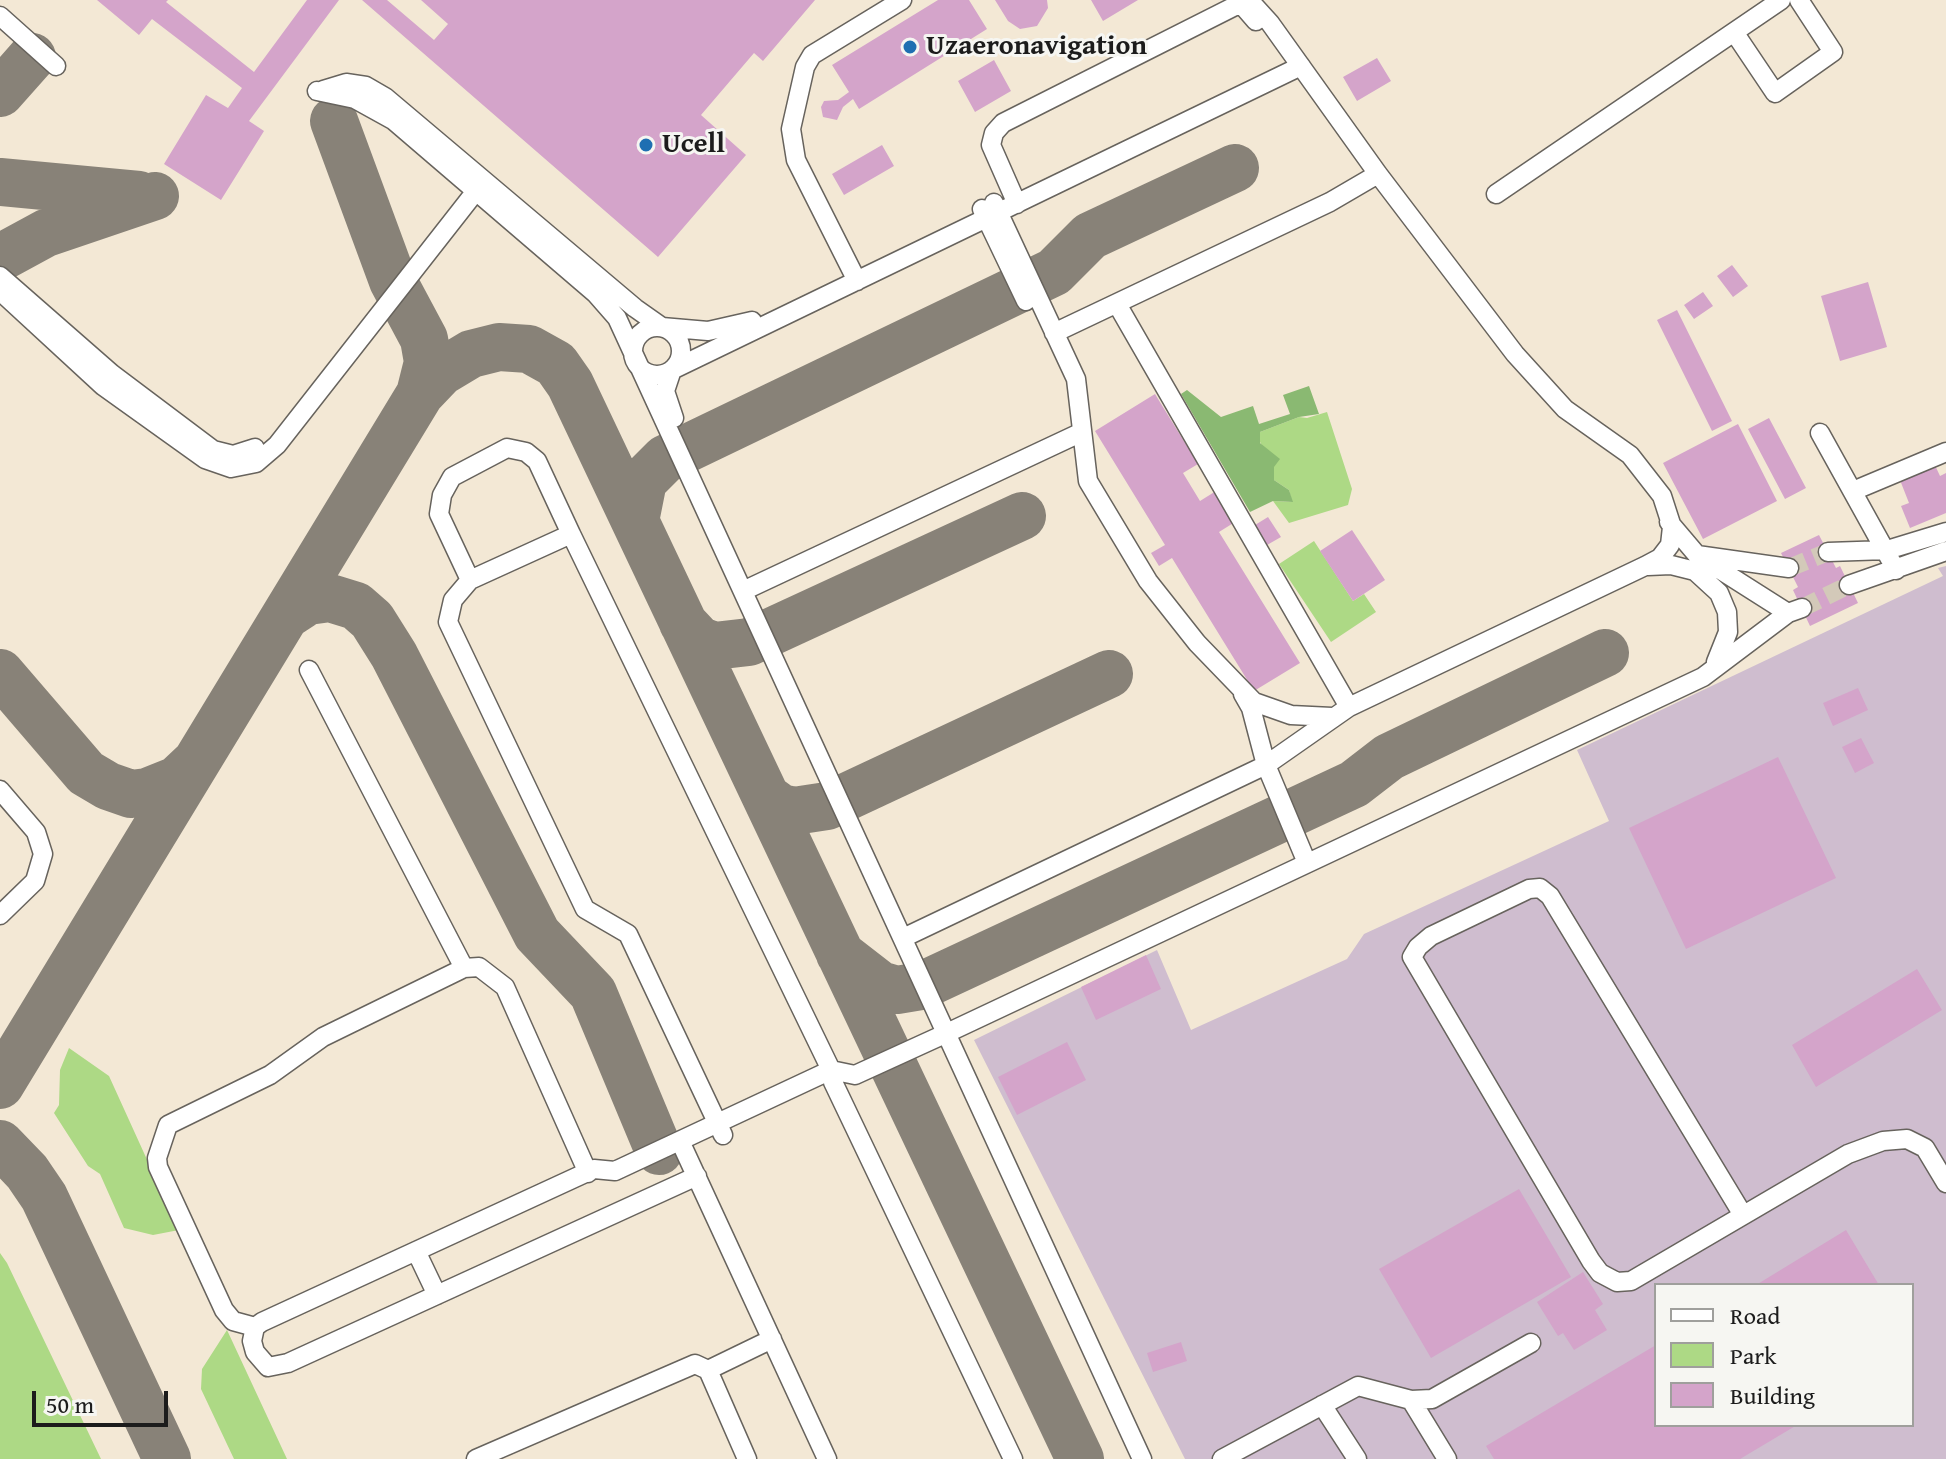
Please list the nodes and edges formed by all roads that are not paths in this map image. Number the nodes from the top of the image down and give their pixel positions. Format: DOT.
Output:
graph roads {
  1 [pos="902,0"];
  2 [pos="1223,0"];
  3 [pos="1249,0"];
  4 [pos="1781,0"];
  5 [pos="1799,0"];
  6 [pos="0,16"];
  7 [pos="1734,32"];
  8 [pos="1294,64"];
  9 [pos="56,66"];
  10 [pos="317,91"];
  11 [pos="1374,177"];
  12 [pos="477,182"];
  13 [pos="1496,194"];
  14 [pos="1000,206"];
  15 [pos="859,274"];
  16 [pos="3,291"];
  17 [pos="1117,304"];
  18 [pos="662,327"];
  19 [pos="1054,333"];
  20 [pos="634,359"];
  21 [pos="672,370"];
  22 [pos="1820,433"];
  23 [pos="1078,434"];
  24 [pos="1946,452"];
  25 [pos="1853,491"];
  26 [pos="1672,527"];
  27 [pos="1946,532"];
  28 [pos="571,534"];
  29 [pos="1887,550"];
  30 [pos="1946,551"];
  31 [pos="1828,552"];
  32 [pos="1697,555"];
  33 [pos="1645,566"];
  34 [pos="1789,568"];
  35 [pos="1896,570"];
  36 [pos="470,580"];
  37 [pos="1849,585"];
  38 [pos="747,589"];
  39 [pos="1719,593"];
  40 [pos="309,670"];
  41 [pos="1703,677"];
  42 [pos="1239,687"];
  43 [pos="1349,707"];
  44 [pos="1251,708"];
  45 [pos="1291,715"];
  46 [pos="1332,717"];
  47 [pos="1266,765"];
  48 [pos="0,790"];
  49 [pos="1307,863"];
  50 [pos="0,915"];
  51 [pos="906,936"];
  52 [pos="464,968"];
  53 [pos="951,1038"];
  54 [pos="832,1076"];
  55 [pos="720,1130"];
  56 [pos="683,1147"];
  57 [pos="588,1173"];
  58 [pos="697,1176"];
  59 [pos="1946,1183"];
  60 [pos="1743,1215"];
  61 [pos="416,1251"];
  62 [pos="437,1295"];
  63 [pos="255,1327"];
  64 [pos="772,1339"];
  65 [pos="1531,1343"];
  66 [pos="708,1370"];
  67 [pos="1411,1400"];
  68 [pos="1322,1405"];
  69 [pos="476,1459"];
  70 [pos="747,1459"];
  71 [pos="827,1459"];
  72 [pos="1000,1459"];
  73 [pos="1013,1459"];
  74 [pos="1142,1459"];
  75 [pos="1222,1459"];
  76 [pos="1357,1459"];
  77 [pos="1447,1459"];
  1 -- 15 [label="lane"];
  2 -- 14 [label="lane"];
  3 -- 8 [label="lane"];
  4 -- 7 [label="lane"];
  5 -- 7 [label="lane"];
  6 -- 9 [label="lane"];
  7 -- 13 [label="lane"];
  8 -- 11 [label="lane"];
  8 -- 14 [label="lane"];
  8 -- 14 [label="lane"];
  10 -- 12 [label="lane"];
  11 -- 17 [label="lane"];
  11 -- 26 [label="lane"];
  12 -- 16 [label="lane"];
  12 -- 18 [label="lane"];
  12 -- 20 [label="lane"];
  14 -- 15 [label="lane"];
  14 -- 19 [label="lane"];
  14 -- 23 [label="lane"];
  15 -- 18 [label="lane"];
  15 -- 21 [label="lane"];
  17 -- 19 [label="lane"];
  17 -- 43 [label="lane"];
  18 -- 20 [label="lane"];
  18 -- 21 [label="lane"];
  19 -- 23 [label="lane"];
  20 -- 21 [label="lane"];
  20 -- 38 [label="lane"];
  21 -- 38 [label="lane"];
  22 -- 25 [label="lane"];
  23 -- 38 [label="lane"];
  23 -- 42 [label="lane"];
  23 -- 44 [label="lane"];
  24 -- 25 [label="lane"];
  25 -- 29 [label="lane"];
  26 -- 32 [label="lane"];
  26 -- 33 [label="lane"];
  27 -- 29 [label="lane"];
  28 -- 36 [label="lane"];
  28 -- 36 [label="lane"];
  28 -- 54 [label="lane"];
  29 -- 31 [label="lane"];
  29 -- 35 [label="lane"];
  30 -- 35 [label="lane"];
  32 -- 34 [label="lane"];
  32 -- 39 [label="lane"];
  32 -- 41 [label="lane"];
  33 -- 39 [label="lane"];
  33 -- 43 [label="lane"];
  35 -- 37 [label="lane"];
  36 -- 55 [label="lane"];
  38 -- 51 [label="lane"];
  39 -- 41 [label="lane"];
  40 -- 52 [label="lane"];
  41 -- 49 [label="lane"];
  42 -- 44 [label="lane"];
  42 -- 45 [label="lane"];
  43 -- 46 [label="lane"];
  44 -- 45 [label="lane"];
  44 -- 47 [label="lane"];
  45 -- 46 [label="lane"];
  46 -- 47 [label="lane"];
  47 -- 49 [label="lane"];
  47 -- 51 [label="lane"];
  48 -- 50 [label="lane"];
  49 -- 53 [label="lane"];
  51 -- 53 [label="lane"];
  52 -- 57 [label="lane"];
  52 -- 63 [label="lane"];
  53 -- 54 [label="lane"];
  53 -- 74 [label="lane"];
  54 -- 55 [label="lane"];
  54 -- 72 [label="lane"];
  54 -- 73 [label="lane"];
  55 -- 56 [label="lane"];
  56 -- 57 [label="lane"];
  56 -- 58 [label="lane"];
  57 -- 61 [label="lane"];
  58 -- 62 [label="lane"];
  58 -- 64 [label="lane"];
  59 -- 60 [label="lane"];
  60 -- 60 [label="lane"];
  61 -- 62 [label="lane"];
  61 -- 63 [label="lane"];
  62 -- 63 [label="lane"];
  64 -- 66 [label="lane"];
  64 -- 71 [label="lane"];
  65 -- 67 [label="lane"];
  66 -- 69 [label="lane"];
  66 -- 70 [label="lane"];
  67 -- 68 [label="lane"];
  67 -- 77 [label="lane"];
  68 -- 75 [label="lane"];
  68 -- 76 [label="lane"];
}
